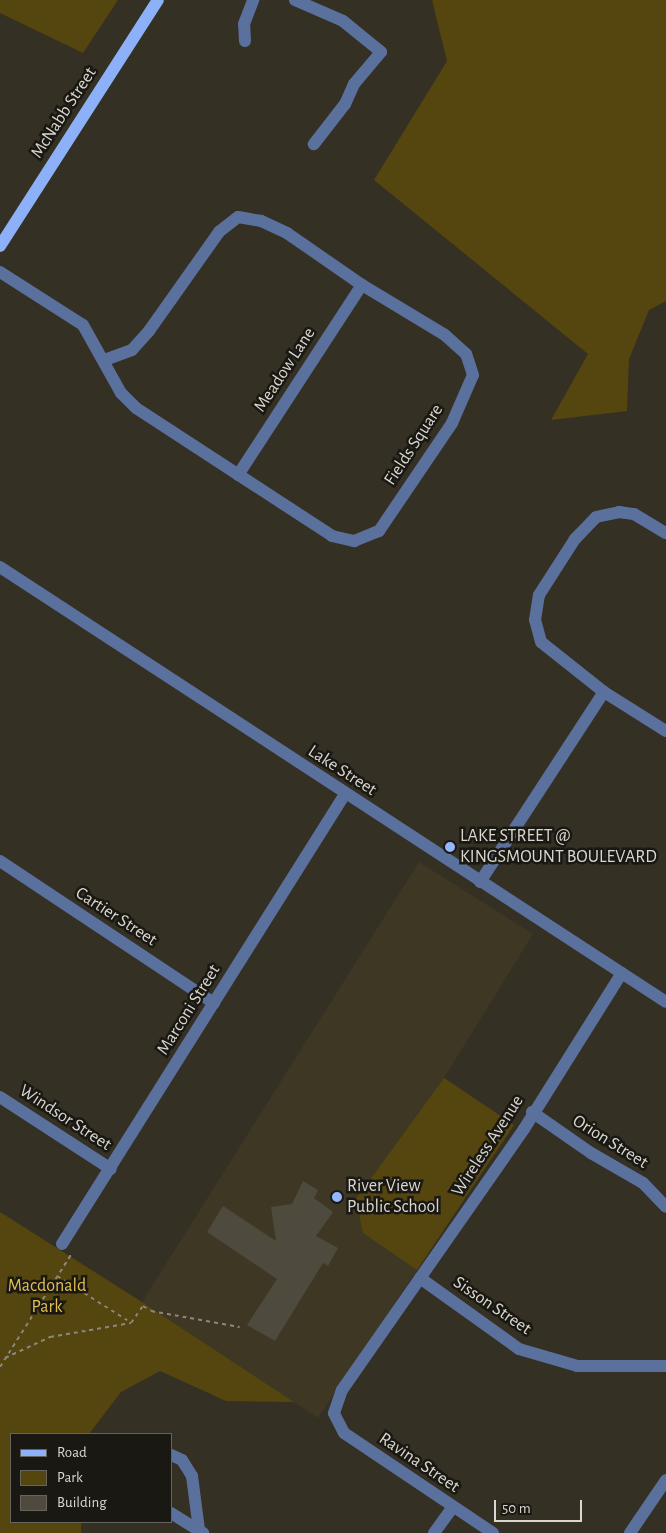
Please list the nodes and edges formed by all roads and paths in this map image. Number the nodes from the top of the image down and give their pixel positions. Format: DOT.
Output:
graph roads {
  1 [pos="158,0"];
  2 [pos="253,0"];
  3 [pos="295,0"];
  4 [pos="245,40"];
  5 [pos="314,144"];
  6 [pos="1,244"];
  7 [pos="0,272"];
  8 [pos="362,285"];
  9 [pos="104,360"];
  10 [pos="238,475"];
  11 [pos="666,532"];
  12 [pos="0,567"];
  13 [pos="604,692"];
  14 [pos="666,731"];
  15 [pos="345,794"];
  16 [pos="0,861"];
  17 [pos="480,882"];
  18 [pos="622,973"];
  19 [pos="666,1002"];
  20 [pos="214,1003"];
  21 [pos="0,1097"];
  22 [pos="532,1112"];
  23 [pos="111,1168"];
  24 [pos="666,1207"];
  25 [pos="62,1244"];
  26 [pos="58,1276"];
  27 [pos="420,1278"];
  28 [pos="128,1321"];
  29 [pos="240,1328"];
  30 [pos="6,1358"];
  31 [pos="666,1366"];
  32 [pos="0,1367"];
  33 [pos="334,1413"];
  34 [pos="172,1455"];
  35 [pos="666,1480"];
  36 [pos="453,1507"];
  37 [pos="172,1514"];
  38 [pos="201,1532"];
  39 [pos="434,1533"];
  40 [pos="493,1533"];
  41 [pos="630,1533"];
  1 -- 6 [label="main road, McNabb Street"];
  2 -- 4 [label="street"];
  3 -- 5 [label="street"];
  7 -- 9 [label="street, Fields Square"];
  8 -- 9 [label="street, Fields Square"];
  8 -- 10 [label="street, Meadow Lane"];
  8 -- 10 [label="street, Fields Square"];
  9 -- 10 [label="street, Fields Square"];
  11 -- 13 [label="street"];
  12 -- 15 [label="street, Lake Street"];
  13 -- 14 [label="street"];
  13 -- 17 [label="street"];
  15 -- 17 [label="street, Lake Street"];
  15 -- 20 [label="street, Marconi Street"];
  16 -- 20 [label="street, Cartier Street"];
  17 -- 18 [label="street, Lake Street"];
  18 -- 19 [label="street, Lake Street"];
  18 -- 22 [label="street, Wireless Avenue"];
  20 -- 23 [label="street, Marconi Street"];
  21 -- 23 [label="street, Windsor Street"];
  22 -- 24 [label="street, Orion Street"];
  22 -- 27 [label="street, Wireless Avenue"];
  23 -- 25 [label="street, Marconi Street"];
  25 -- 26 [label="path"];
  26 -- 28 [label="path"];
  26 -- 30 [label="path"];
  27 -- 31 [label="street, Sisson Street"];
  27 -- 33 [label="street, Wireless Avenue"];
  28 -- 29 [label="path"];
  28 -- 30 [label="path"];
  30 -- 32 [label="path"];
  33 -- 36 [label="street, Ravina Street"];
  34 -- 38 [label="street"];
  35 -- 41 [label="street"];
  36 -- 39 [label="street"];
  36 -- 40 [label="street, Ravina Street"];
  37 -- 38 [label="street"];
}
